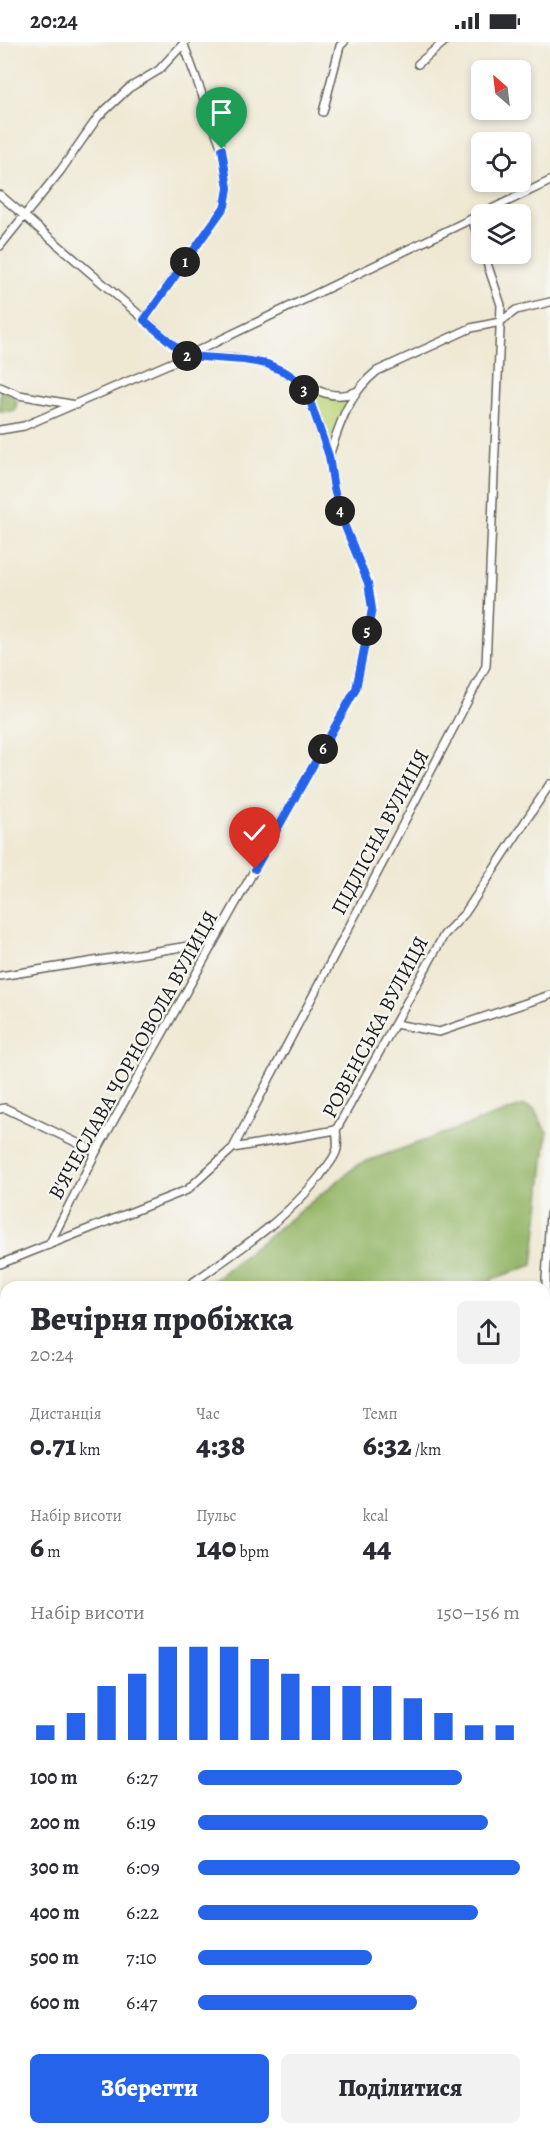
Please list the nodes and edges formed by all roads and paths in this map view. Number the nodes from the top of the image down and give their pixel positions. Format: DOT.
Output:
graph roads {
  1 [pos="344,42"];
  2 [pos="444,42"];
  3 [pos="185,43"];
  4 [pos="418,64"];
  5 [pos="322,112"];
  6 [pos="550,181"];
  7 [pos="0,195"];
  8 [pos="503,204"];
  9 [pos="24,217"];
  10 [pos="471,219"];
  11 [pos="0,246"];
  12 [pos="487,264"];
  13 [pos="550,302"];
  14 [pos="144,320"];
  15 [pos="500,322"];
  16 [pos="187,356"];
  17 [pos="301,383"];
  18 [pos="0,387"];
  19 [pos="355,392"];
  20 [pos="76,405"];
  21 [pos="0,430"];
  22 [pos="329,456"];
  23 [pos="550,784"];
  24 [pos="214,942"];
  25 [pos="0,976"];
  26 [pos="550,995"];
  27 [pos="395,1024"];
  28 [pos="0,1109"];
  29 [pos="336,1130"];
  30 [pos="233,1148"];
  31 [pos="96,1152"];
  32 [pos="550,1214"];
  33 [pos="49,1245"];
  34 [pos="0,1264"];
  35 [pos="548,1279"];
  36 [pos="195,1281"];
  1 -- 5 [label="street"];
  2 -- 4 [label="street"];
  3 -- 9 [label="street"];
  3 -- 14 [label="street"];
  6 -- 8 [label="street"];
  7 -- 9 [label="street"];
  9 -- 11 [label="street"];
  9 -- 14 [label="street"];
  10 -- 16 [label="street"];
  12 -- 15 [label="street, ПІДЛІСНА ВУЛИЦЯ"];
  13 -- 15 [label="street"];
  14 -- 16 [label="street"];
  15 -- 19 [label="street"];
  15 -- 30 [label="street, ПІДЛІСНА ВУЛИЦЯ"];
  16 -- 17 [label="street"];
  16 -- 20 [label="street"];
  17 -- 19 [label="street"];
  17 -- 22 [label="street, В'ЯЧЕСЛАВА ЧОРНОВОЛА ВУЛИЦЯ"];
  18 -- 20 [label="street"];
  19 -- 22 [label="street"];
  20 -- 21 [label="street"];
  22 -- 24 [label="street, В'ЯЧЕСЛАВА ЧОРНОВОЛА ВУЛИЦЯ"];
  23 -- 27 [label="street, РОВЕНСЬКА ВУЛИЦЯ"];
  24 -- 25 [label="street"];
  24 -- 31 [label="street, В'ЯЧЕСЛАВА ЧОРНОВОЛА ВУЛИЦЯ"];
  26 -- 27 [label="street"];
  27 -- 29 [label="street, РОВЕНСЬКА ВУЛИЦЯ"];
  28 -- 31 [label="street"];
  29 -- 30 [label="street"];
  29 -- 36 [label="street, РОВЕНСЬКА ВУЛИЦЯ"];
  30 -- 33 [label="street, ПІДЛІСНА ВУЛИЦЯ"];
  31 -- 33 [label="street, В'ЯЧЕСЛАВА ЧОРНОВОЛА ВУЛИЦЯ"];
  32 -- 35 [label="street"];
  33 -- 34 [label="street, ПІДЛІСНА ВУЛИЦЯ"];
}
